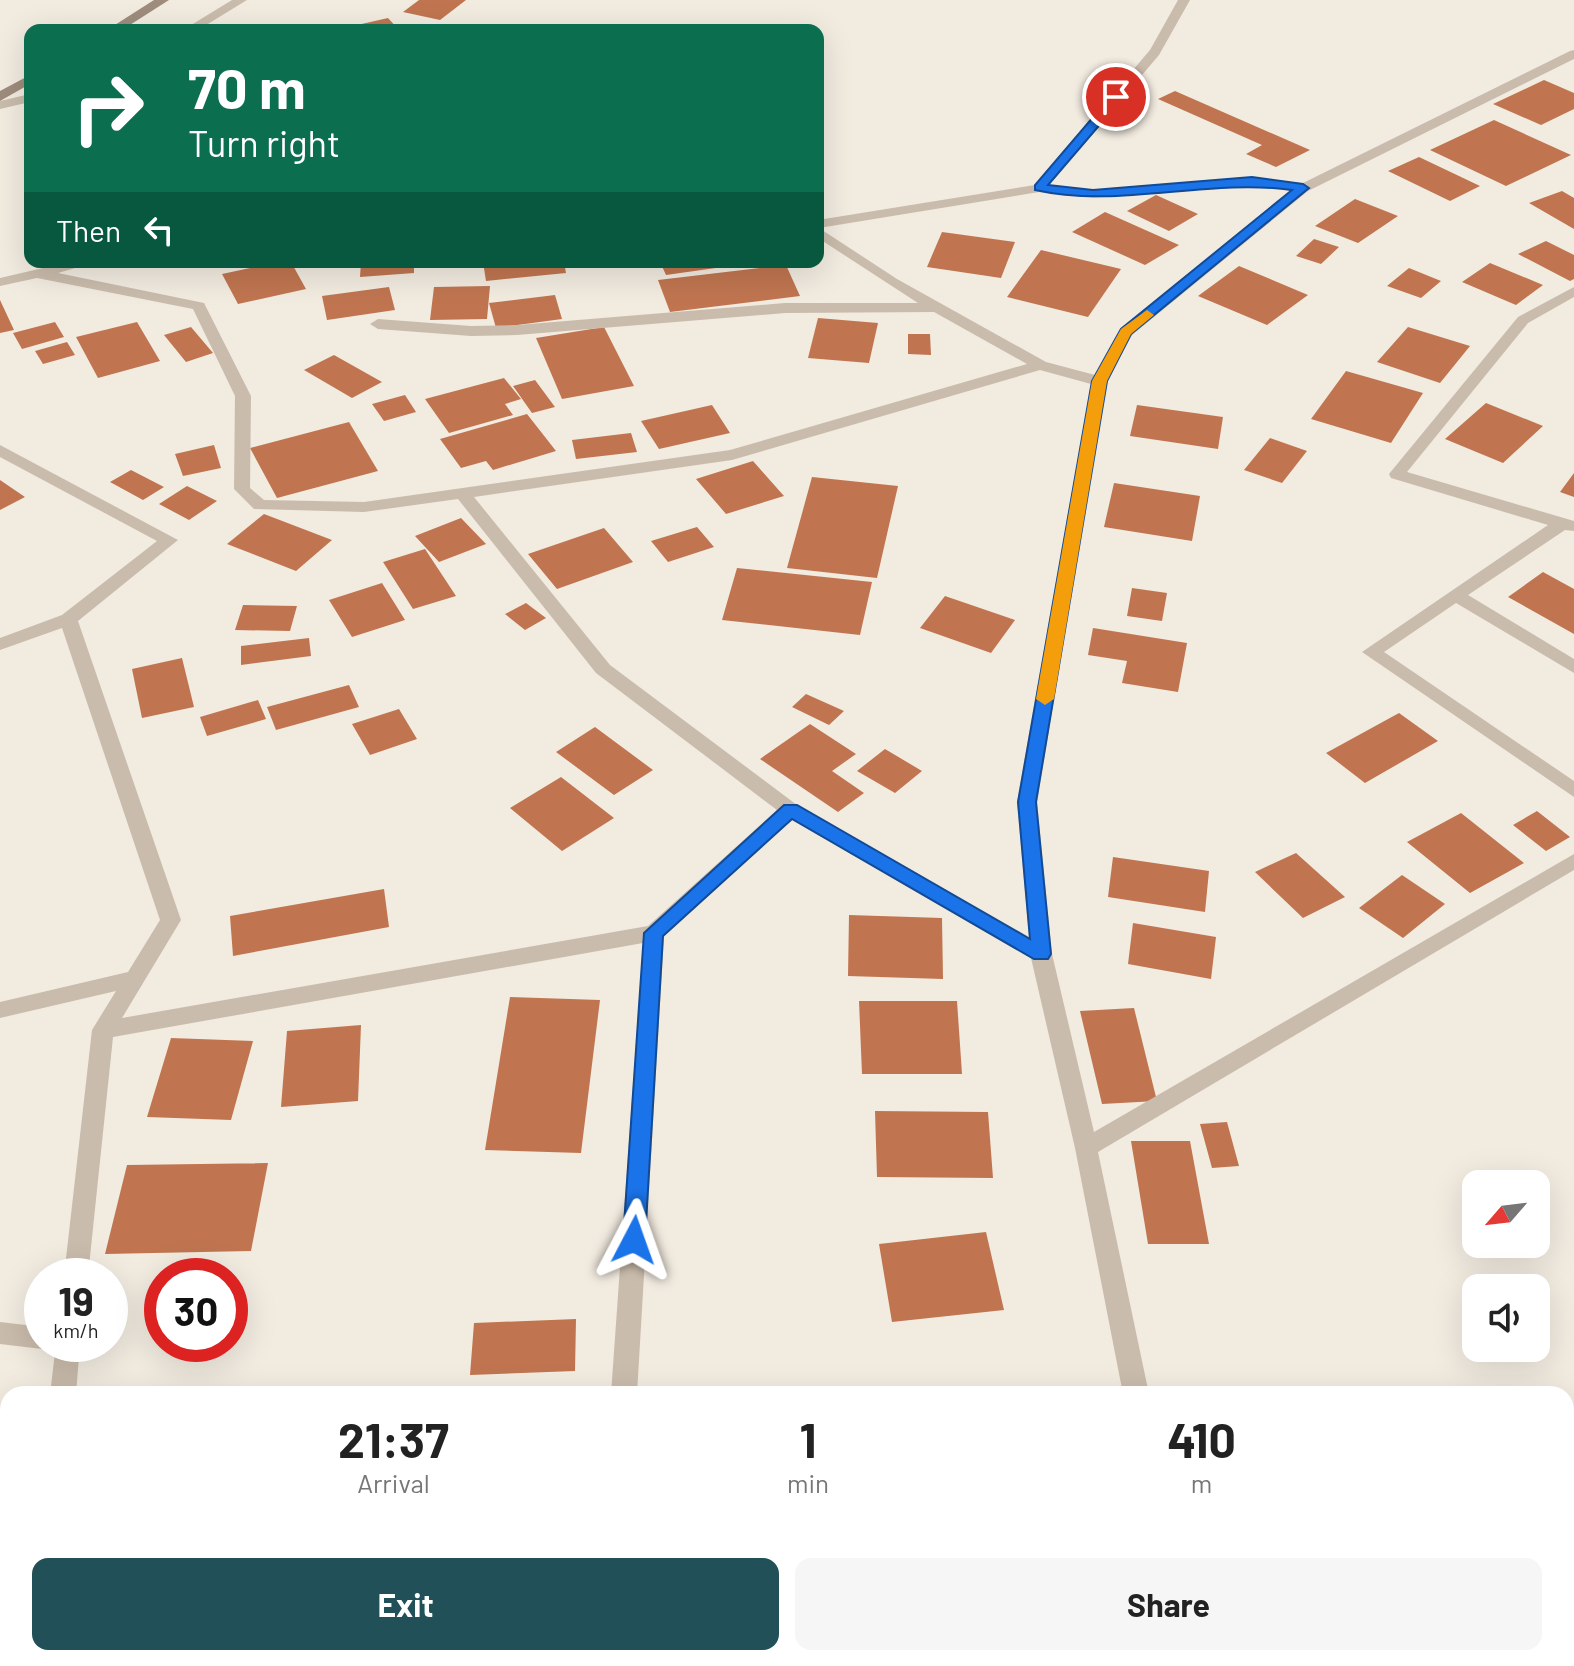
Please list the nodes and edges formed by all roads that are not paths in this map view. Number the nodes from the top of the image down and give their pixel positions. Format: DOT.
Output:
graph roads {
  1 [pos="163,0"];
  2 [pos="241,0"];
  3 [pos="1184,0"];
  4 [pos="123,24"];
  5 [pos="199,24"];
  6 [pos="1569,62"];
  7 [pos="24,83"];
  8 [pos="0,97"];
  9 [pos="24,99"];
  10 [pos="0,105"];
  11 [pos="1039,188"];
  12 [pos="1303,188"];
  13 [pos="824,223"];
  14 [pos="824,236"];
  15 [pos="64,268"];
  16 [pos="38,274"];
  17 [pos="0,282"];
  18 [pos="1574,291"];
  19 [pos="936,307"];
  20 [pos="378,324"];
  21 [pos="1040,365"];
  22 [pos="1099,381"];
  23 [pos="0,450"];
  24 [pos="462,493"];
  25 [pos="1568,525"];
  26 [pos="1455,595"];
  27 [pos="68,619"];
  28 [pos="0,644"];
  29 [pos="1574,667"];
  30 [pos="1574,790"];
  31 [pos="790,810"];
  32 [pos="1574,861"];
  33 [pos="654,933"];
  34 [pos="1041,954"];
  35 [pos="136,978"];
  36 [pos="0,1010"];
  37 [pos="103,1030"];
  38 [pos="1086,1148"];
  39 [pos="78,1258"];
  40 [pos="0,1333"];
  41 [pos="24,1336"];
  42 [pos="66,1362"];
  43 [pos="64,1386"];
  44 [pos="625,1386"];
  45 [pos="1134,1386"];
  1 -- 4 [label="main road"];
  2 -- 5 [label="street"];
  3 -- 11 [label="street"];
  6 -- 12 [label="street"];
  7 -- 8 [label="main road"];
  9 -- 10 [label="street"];
  11 -- 12 [label="street"];
  11 -- 13 [label="street"];
  12 -- 22 [label="street"];
  14 -- 19 [label="street"];
  15 -- 16 [label="street"];
  16 -- 17 [label="street"];
  16 -- 24 [label="street"];
  18 -- 25 [label="street"];
  19 -- 20 [label="street"];
  19 -- 21 [label="street"];
  21 -- 22 [label="street"];
  21 -- 24 [label="street"];
  22 -- 34 [label="street"];
  23 -- 27 [label="street"];
  24 -- 31 [label="street"];
  25 -- 26 [label="street"];
  26 -- 29 [label="street"];
  26 -- 30 [label="street"];
  27 -- 28 [label="street"];
  27 -- 35 [label="street"];
  31 -- 33 [label="street"];
  31 -- 34 [label="street"];
  32 -- 38 [label="street"];
  33 -- 37 [label="street"];
  33 -- 44 [label="street"];
  34 -- 38 [label="street"];
  35 -- 36 [label="street"];
  35 -- 37 [label="street"];
  37 -- 39 [label="street"];
  38 -- 45 [label="street"];
  40 -- 41 [label="street"];
  42 -- 43 [label="street"];
}
